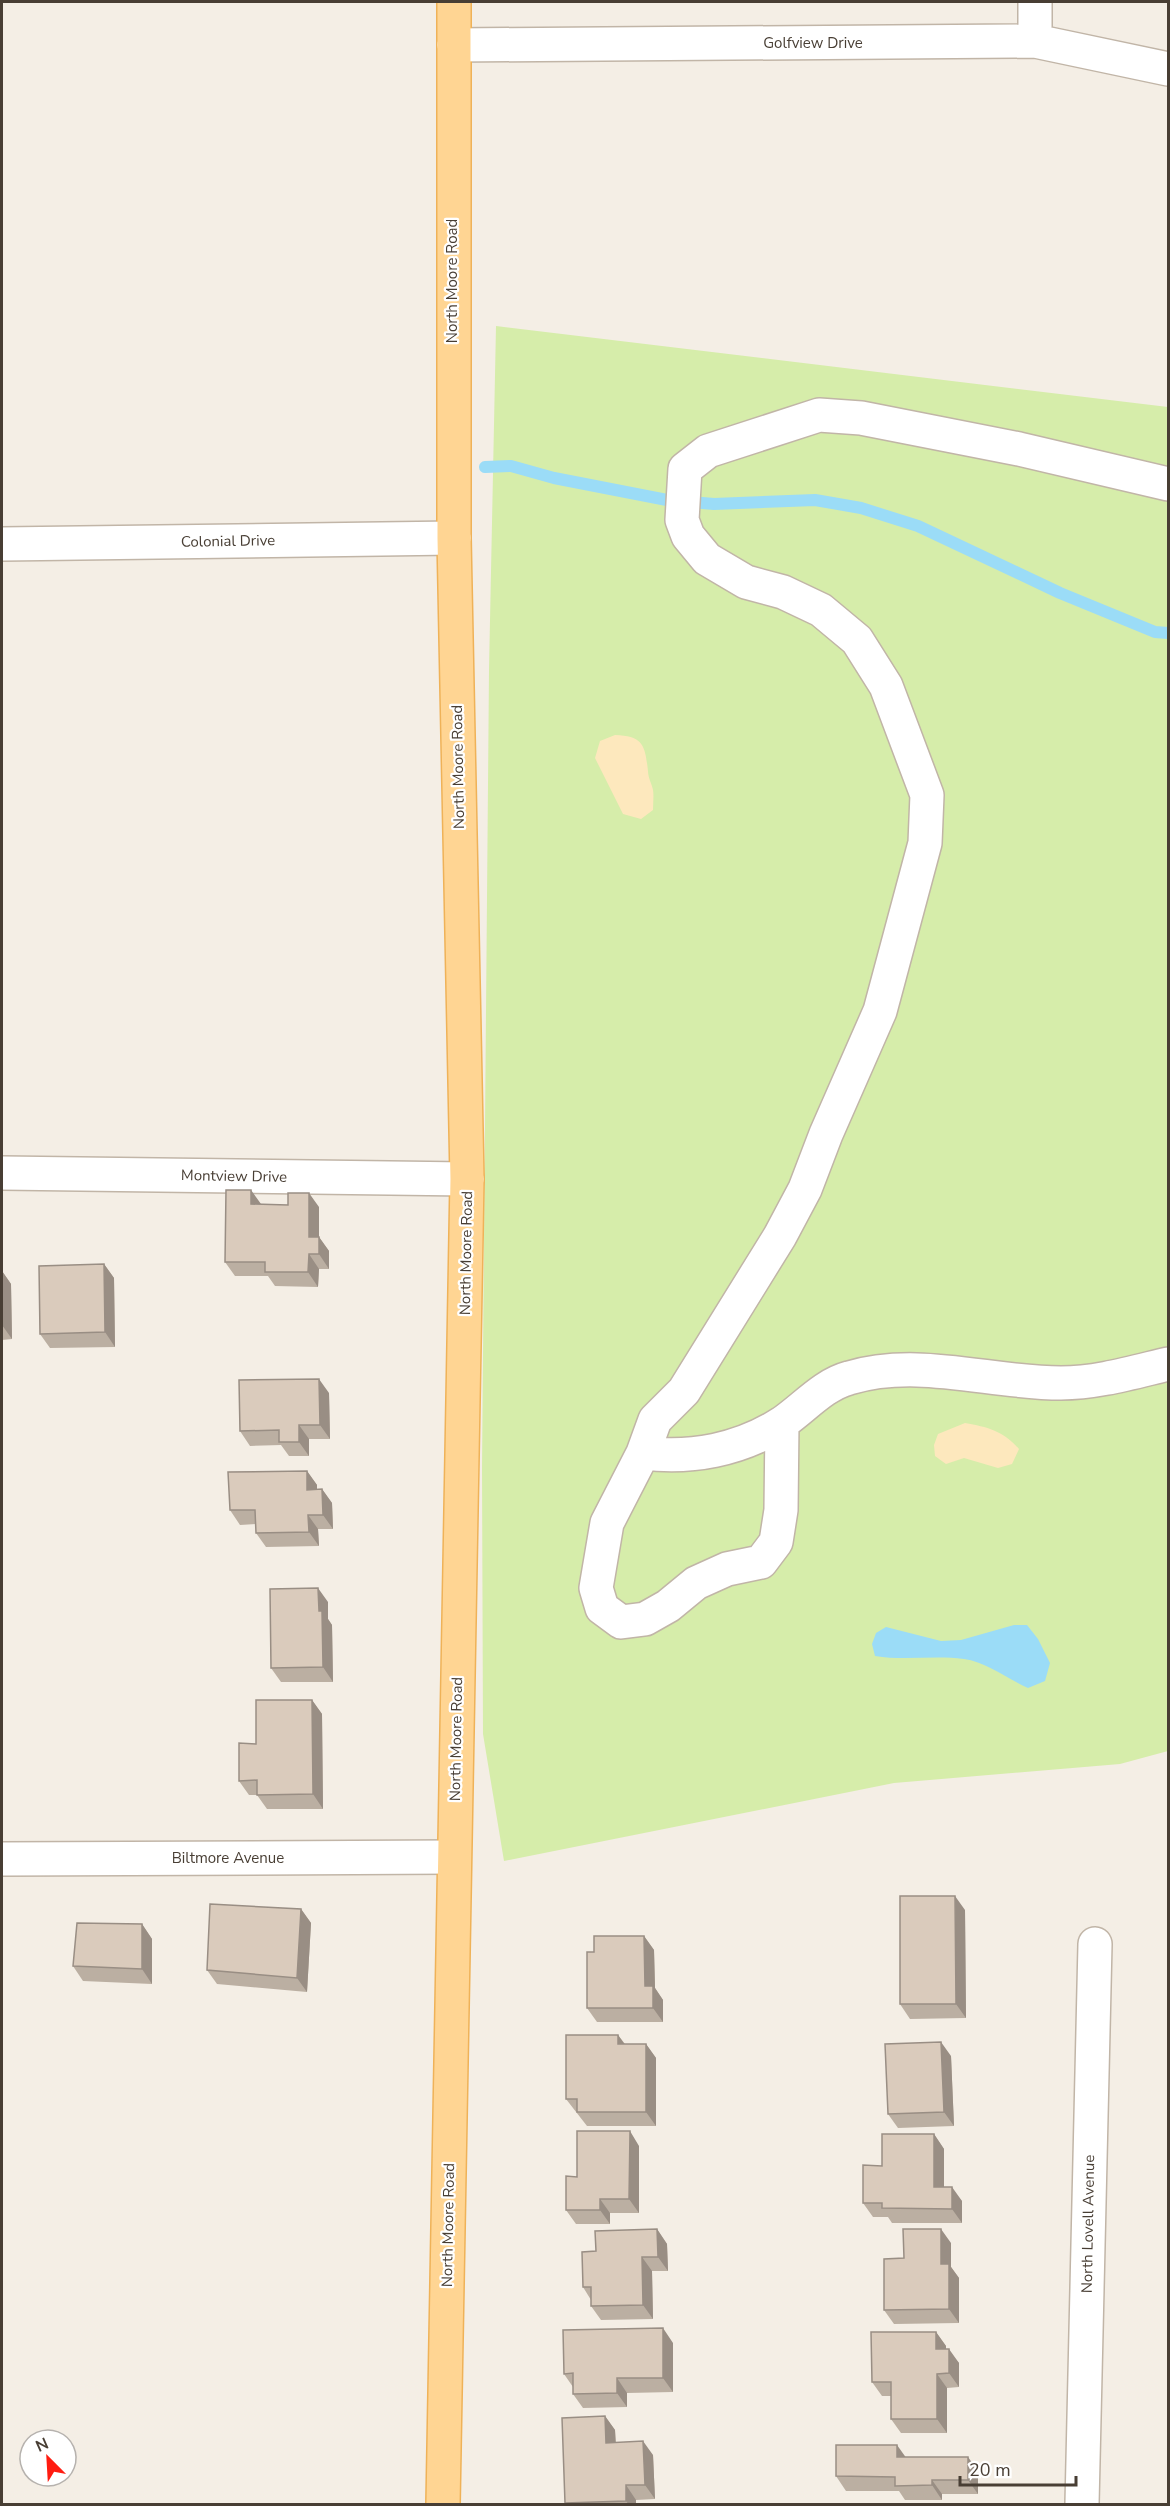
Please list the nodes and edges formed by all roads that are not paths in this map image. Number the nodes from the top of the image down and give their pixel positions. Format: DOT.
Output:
graph roads {
  1 [pos="454,2"];
  2 [pos="1035,2"];
  3 [pos="1035,41"];
  4 [pos="454,45"];
  5 [pos="1168,69"];
  6 [pos="1168,484"];
  7 [pos="454,538"];
  8 [pos="2,544"];
  9 [pos="2,1173"];
  10 [pos="467,1179"];
  11 [pos="1168,1365"];
  12 [pos="782,1423"];
  13 [pos="643,1453"];
  14 [pos="454,1857"];
  15 [pos="2,1859"];
  16 [pos="1095,1944"];
  17 [pos="444,2505"];
  18 [pos="1082,2505"];
  1 -- 4 [label="main road, North Moore Road"];
  2 -- 3 [label="street"];
  3 -- 4 [label="street, Golfview Drive"];
  3 -- 5 [label="street, Golfview Drive"];
  4 -- 7 [label="main road, North Moore Road"];
  6 -- 13 [label="street"];
  7 -- 8 [label="street, Colonial Drive"];
  7 -- 10 [label="main road, North Moore Road"];
  9 -- 10 [label="street, Montview Drive"];
  10 -- 14 [label="main road, North Moore Road"];
  11 -- 12 [label="street"];
  12 -- 13 [label="street"];
  12 -- 13 [label="street"];
  14 -- 15 [label="street, Biltmore Avenue"];
  14 -- 17 [label="main road, North Moore Road"];
  16 -- 18 [label="street, North Lovell Avenue"];
}
